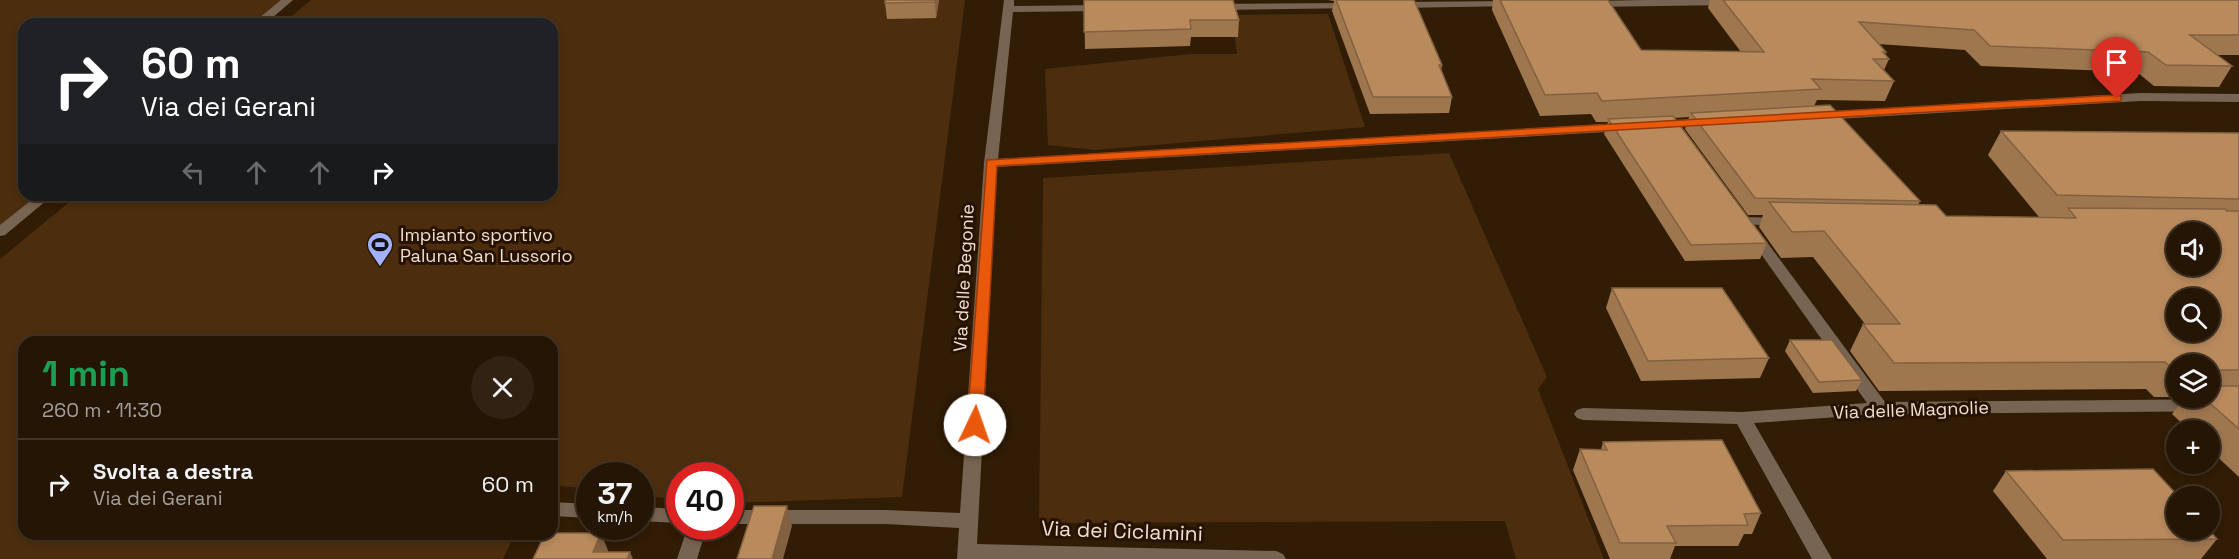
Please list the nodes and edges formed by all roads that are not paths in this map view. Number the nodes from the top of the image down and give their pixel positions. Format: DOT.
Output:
graph roads {
  1 [pos="288,0"];
  2 [pos="1746,2"];
  3 [pos="1008,4"];
  4 [pos="1531,4"];
  5 [pos="1578,4"];
  6 [pos="1364,6"];
  7 [pos="1387,6"];
  8 [pos="1208,7"];
  9 [pos="1113,8"];
  10 [pos="266,18"];
  11 [pos="2239,98"];
  12 [pos="1805,117"];
  13 [pos="1638,127"];
  14 [pos="991,163"];
  15 [pos="39,201"];
  16 [pos="1792,222"];
  17 [pos="0,232"];
  18 [pos="2239,405"];
  19 [pos="1880,408"];
  20 [pos="1583,414"];
  21 [pos="1742,418"];
  22 [pos="558,509"];
  23 [pos="576,510"];
  24 [pos="744,517"];
  25 [pos="969,521"];
  26 [pos="693,540"];
  27 [pos="967,555"];
  28 [pos="687,559"];
  29 [pos="1276,559"];
  30 [pos="1822,559"];
  1 -- 10 [label="street"];
  2 -- 5 [label="street"];
  3 -- 9 [label="street"];
  3 -- 14 [label="street, Via delle Begonie"];
  4 -- 7 [label="street"];
  6 -- 8 [label="street"];
  11 -- 12 [label="street"];
  13 -- 14 [label="street"];
  14 -- 25 [label="street, Via delle Begonie"];
  15 -- 17 [label="street"];
  16 -- 19 [label="street"];
  18 -- 19 [label="street, Via delle Magnolie"];
  19 -- 21 [label="street, Via delle Magnolie"];
  20 -- 21 [label="street, Via delle Magnolie"];
  21 -- 30 [label="street"];
  22 -- 23 [label="street"];
  24 -- 25 [label="street"];
  25 -- 27 [label="street, Via delle Begonie"];
  26 -- 28 [label="street"];
  27 -- 29 [label="street, Via dei Ciclamini"];
}
